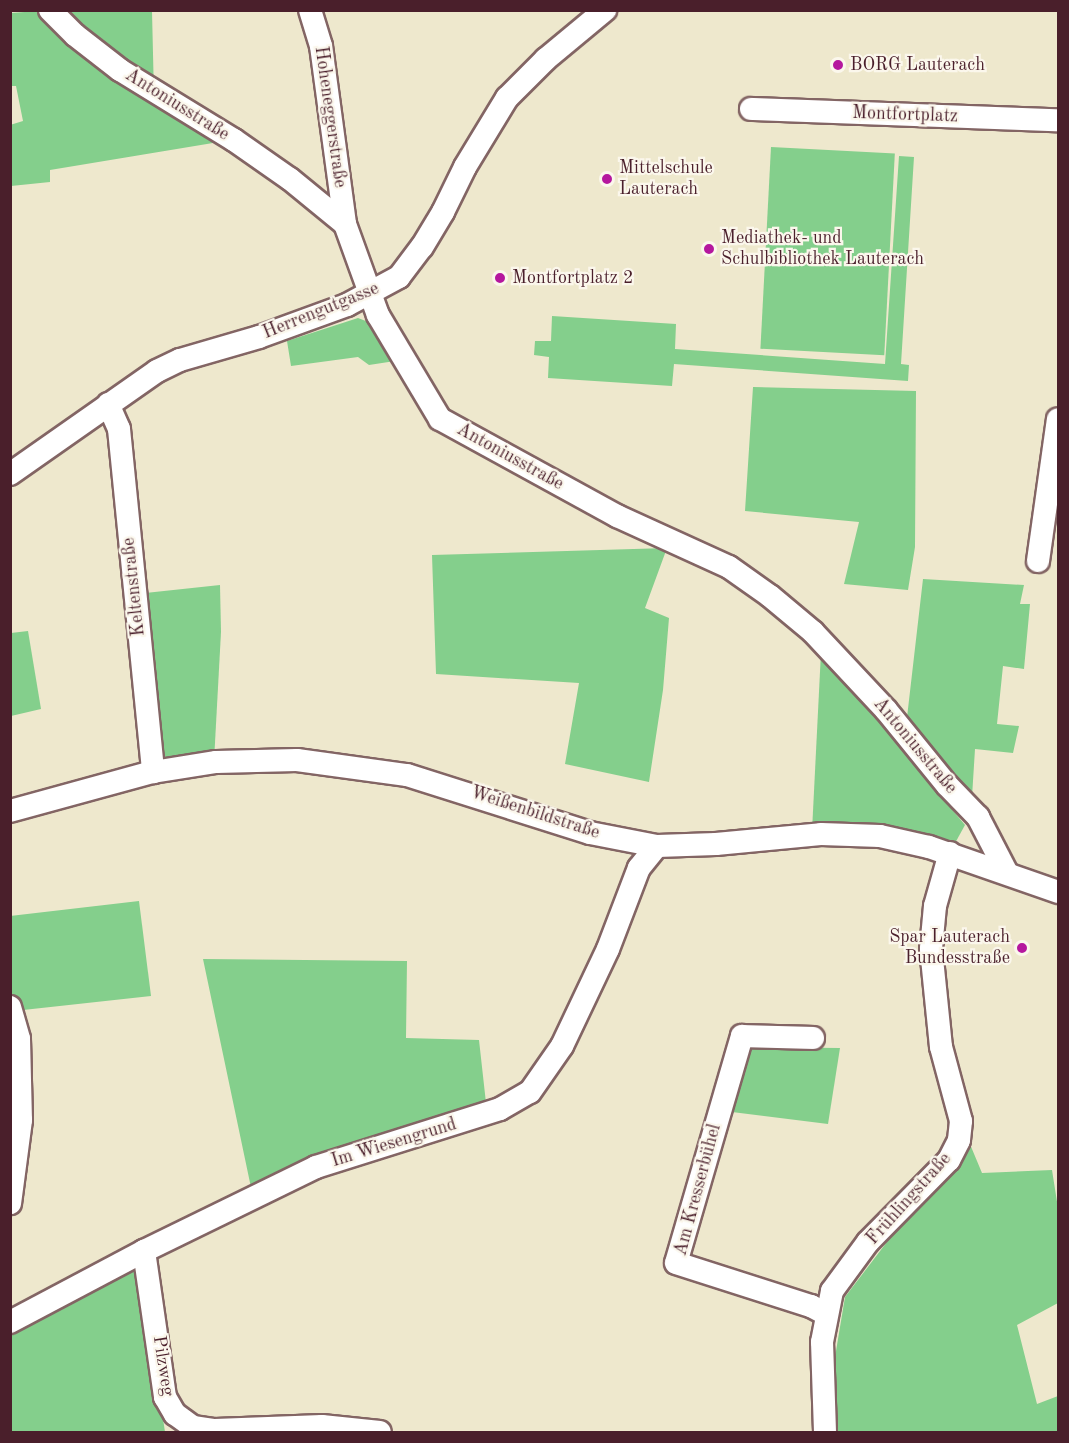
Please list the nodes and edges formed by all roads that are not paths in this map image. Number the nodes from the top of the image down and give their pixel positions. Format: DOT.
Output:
graph roads {
  1 [pos="50,10"];
  2 [pos="310,10"];
  3 [pos="605,10"];
  4 [pos="751,109"];
  5 [pos="1059,120"];
  6 [pos="345,224"];
  7 [pos="369,294"];
  8 [pos="108,404"];
  9 [pos="1058,432"];
  10 [pos="10,474"];
  11 [pos="1038,561"];
  12 [pos="153,772"];
  13 [pos="10,811"];
  14 [pos="657,846"];
  15 [pos="950,854"];
  16 [pos="1007,873"];
  17 [pos="1059,892"];
  18 [pos="10,1007"];
  19 [pos="813,1038"];
  20 [pos="10,1203"];
  21 [pos="144,1251"];
  22 [pos="826,1314"];
  23 [pos="10,1322"];
  24 [pos="380,1432"];
  25 [pos="825,1432"];
  1 -- 6 [label="street, Antoniusstraße"];
  2 -- 6 [label="street, Hoheneggerstraße"];
  3 -- 7 [label="street, Herrengutgasse"];
  4 -- 5 [label="street, Montfortplatz"];
  6 -- 7 [label="street, Antoniusstraße"];
  7 -- 8 [label="street, Herrengutgasse"];
  7 -- 16 [label="street, Antoniusstraße"];
  8 -- 10 [label="street, Herrengutgasse"];
  8 -- 12 [label="street, Keltenstraße"];
  9 -- 11 [label="street"];
  12 -- 13 [label="street, Weißenbildstraße"];
  12 -- 14 [label="street, Weißenbildstraße"];
  14 -- 15 [label="street, Weißenbildstraße"];
  14 -- 21 [label="street, Im Wiesengrund"];
  15 -- 16 [label="street, Weißenbildstraße"];
  15 -- 22 [label="street, Frühlingstraße"];
  16 -- 17 [label="street, Weißenbildstraße"];
  18 -- 20 [label="street"];
  19 -- 22 [label="street, Am Kresserbühel"];
  21 -- 23 [label="street, Im Wiesengrund"];
  21 -- 24 [label="street, Pilzweg"];
  22 -- 25 [label="street, Frühlingstraße"];
}
